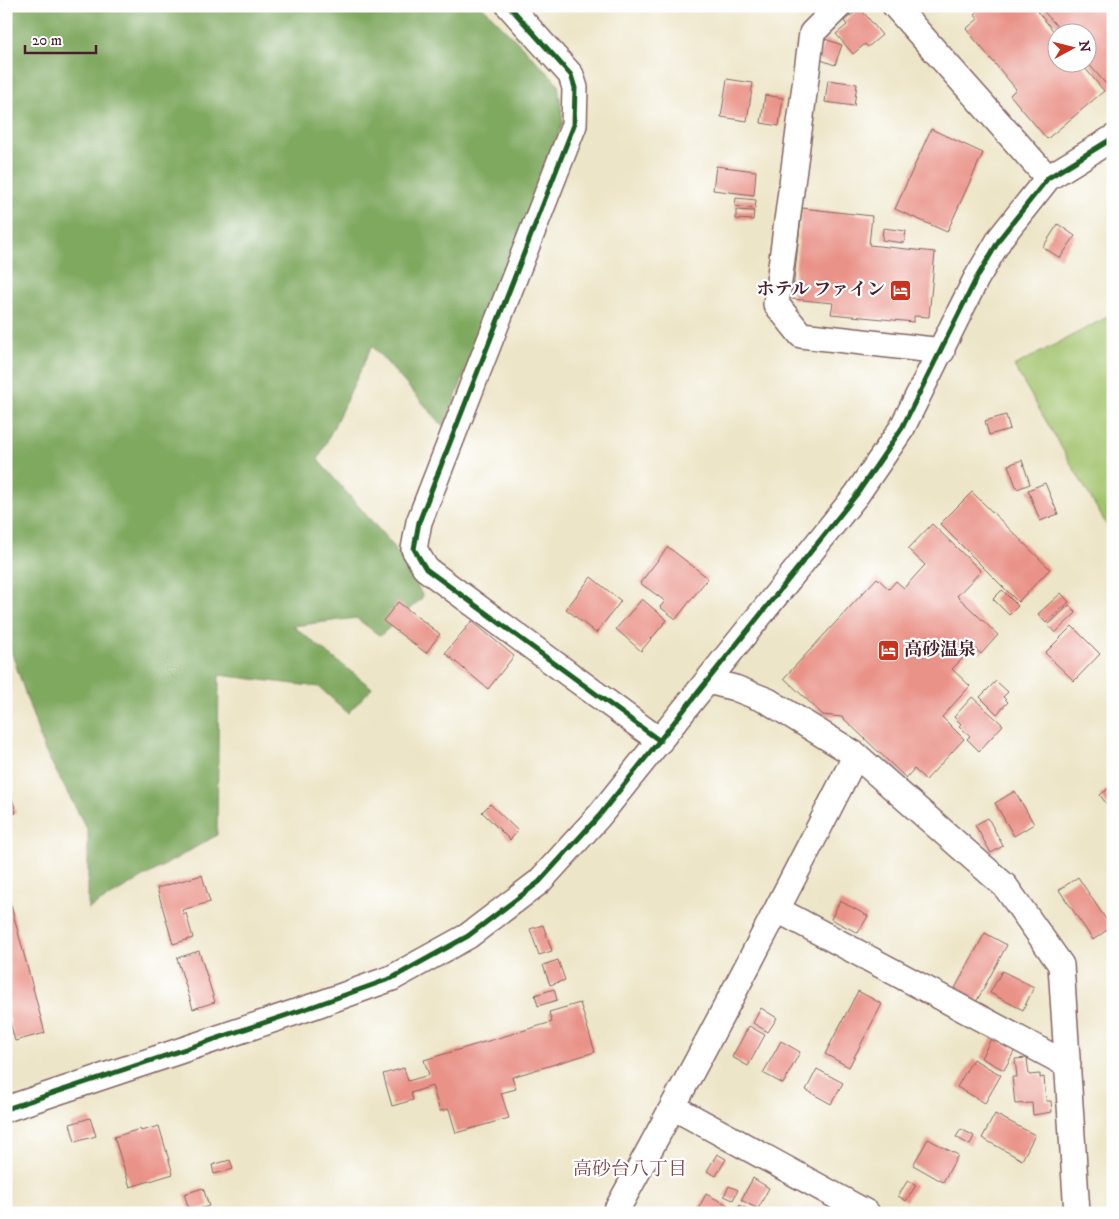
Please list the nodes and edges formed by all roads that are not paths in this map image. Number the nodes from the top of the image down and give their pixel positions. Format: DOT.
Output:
graph roads {
  1 [pos="509,6"];
  2 [pos="839,6"];
  3 [pos="895,6"];
  4 [pos="1113,138"];
  5 [pos="1048,178"];
  6 [pos="942,351"];
  7 [pos="708,681"];
  8 [pos="660,741"];
  9 [pos="856,755"];
  10 [pos="778,910"];
  11 [pos="1068,1065"];
  12 [pos="673,1107"];
  13 [pos="6,1109"];
  14 [pos="857,1210"];
  15 [pos="615,1213"];
  16 [pos="1077,1213"];
  1 -- 8 [label="street"];
  2 -- 6 [label="street"];
  3 -- 5 [label="street"];
  4 -- 5 [label="street"];
  5 -- 6 [label="street"];
  6 -- 7 [label="street"];
  7 -- 8 [label="street"];
  7 -- 9 [label="street"];
  8 -- 13 [label="street"];
  9 -- 10 [label="street"];
  9 -- 11 [label="street"];
  10 -- 11 [label="street"];
  10 -- 12 [label="street"];
  11 -- 16 [label="street"];
  12 -- 14 [label="street"];
  12 -- 15 [label="street"];
}
